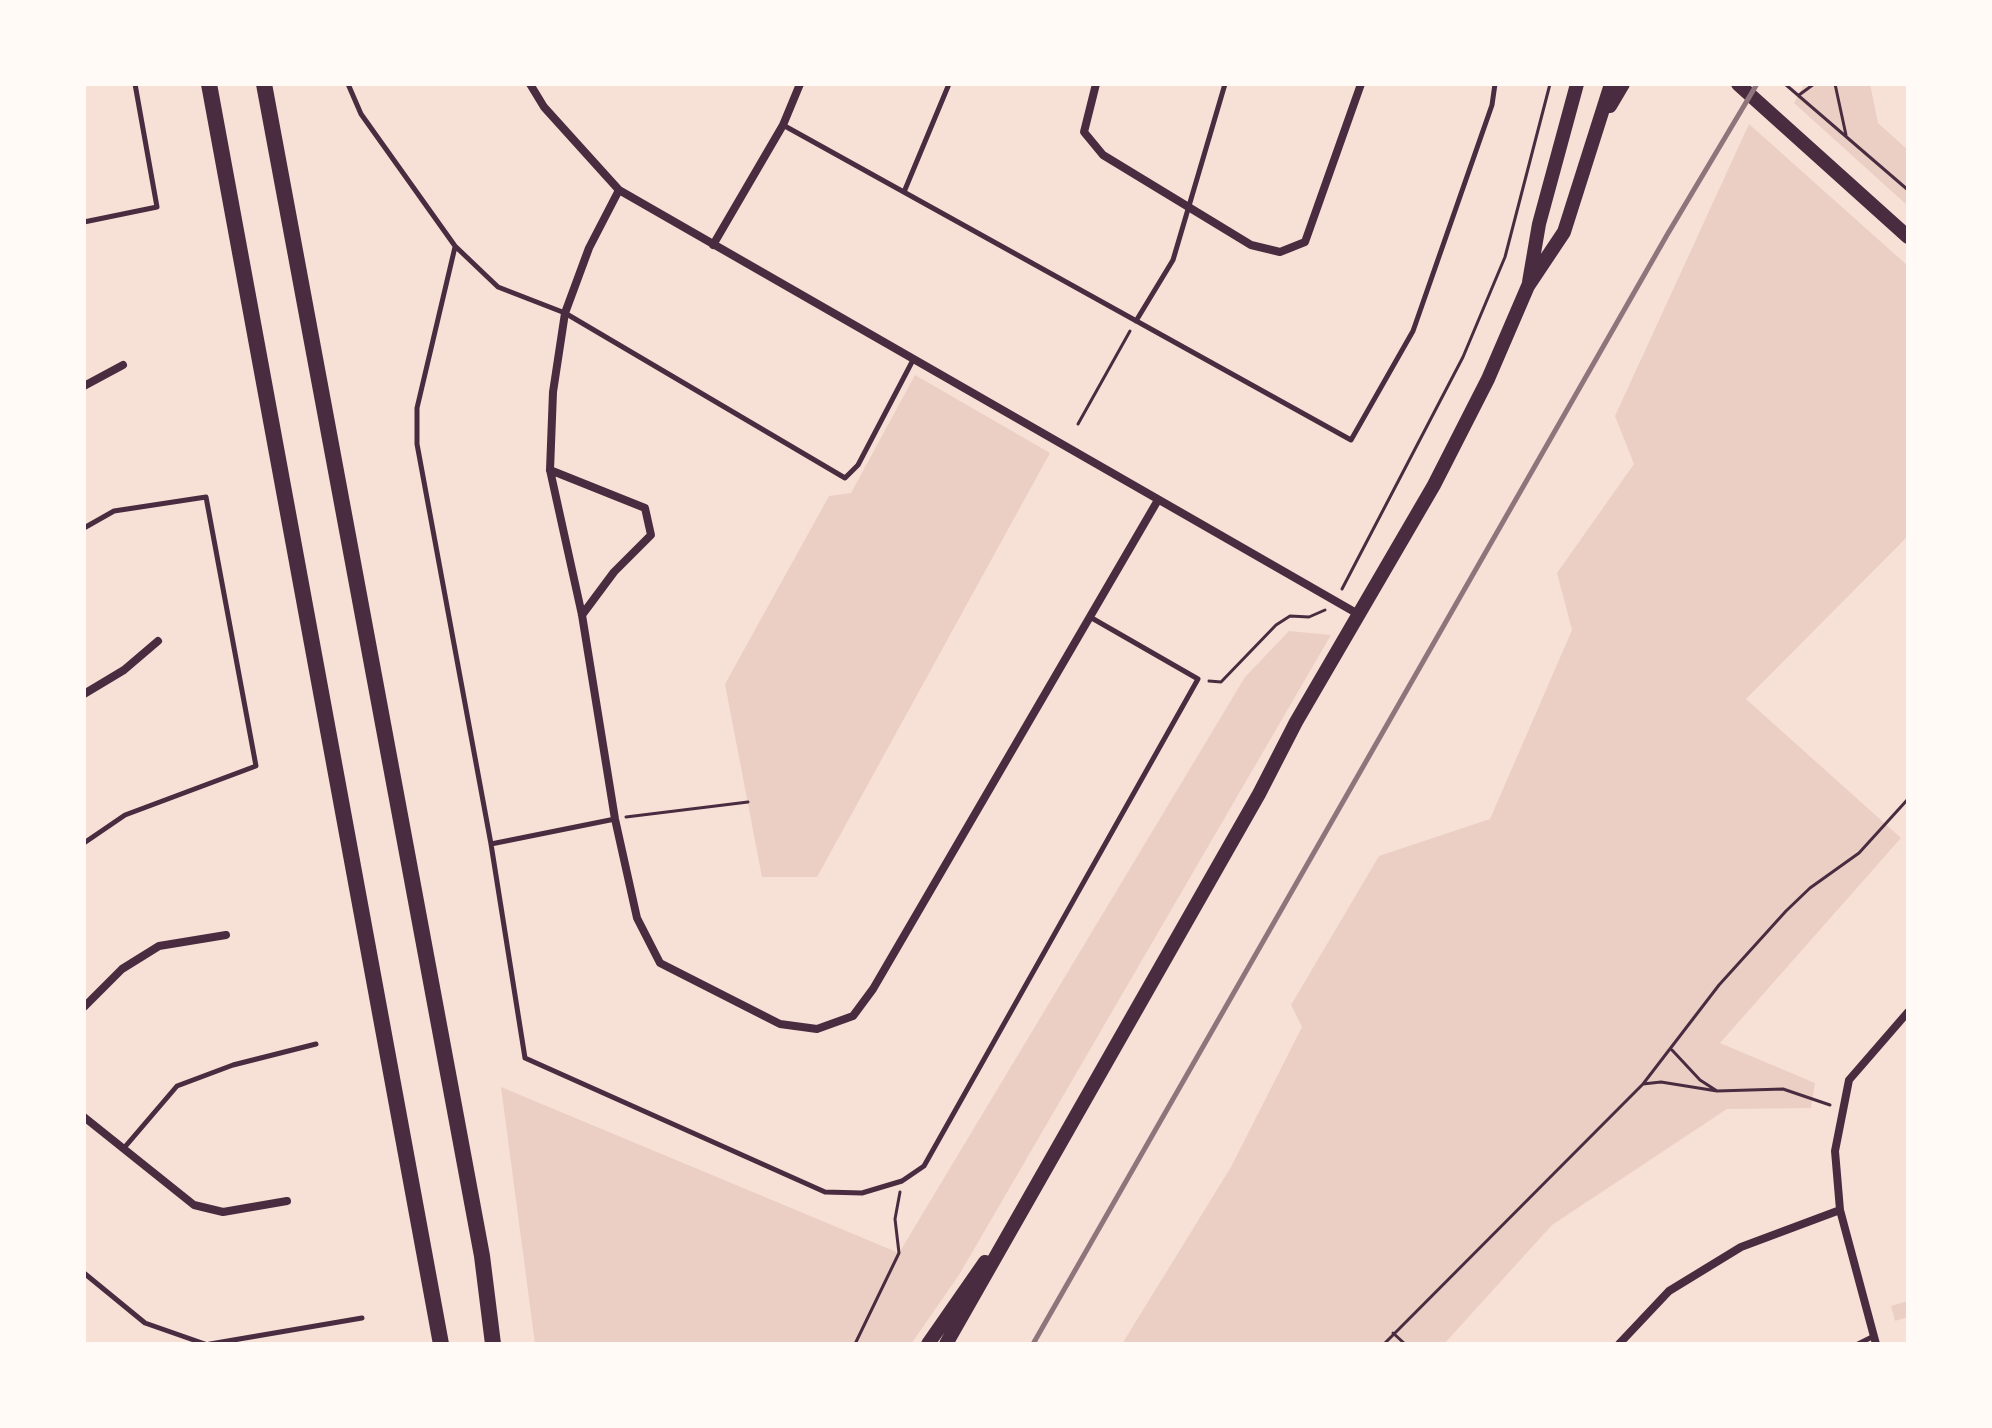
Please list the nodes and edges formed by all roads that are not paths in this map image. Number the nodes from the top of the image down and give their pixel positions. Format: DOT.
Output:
graph roads {
  1 [pos="135,84"];
  2 [pos="209,84"];
  3 [pos="264,84"];
  4 [pos="348,84"];
  5 [pos="530,84"];
  6 [pos="800,84"];
  7 [pos="949,84"];
  8 [pos="1096,84"];
  9 [pos="1225,84"];
  10 [pos="1361,84"];
  11 [pos="1495,84"];
  12 [pos="1577,84"];
  13 [pos="1611,84"];
  14 [pos="1623,84"];
  15 [pos="1738,84"];
  16 [pos="1603,116"];
  17 [pos="783,125"];
  18 [pos="619,190"];
  19 [pos="904,192"];
  20 [pos="1189,207"];
  21 [pos="84,222"];
  22 [pos="1908,237"];
  23 [pos="713,245"];
  24 [pos="455,246"];
  25 [pos="1528,286"];
  26 [pos="565,313"];
  27 [pos="1136,321"];
  28 [pos="913,360"];
  29 [pos="123,365"];
  30 [pos="84,386"];
  31 [pos="550,470"];
  32 [pos="1158,500"];
  33 [pos="84,528"];
  34 [pos="1358,614"];
  35 [pos="582,615"];
  36 [pos="1090,617"];
  37 [pos="158,641"];
  38 [pos="84,694"];
  39 [pos="615,819"];
  40 [pos="84,843"];
  41 [pos="491,844"];
  42 [pos="226,935"];
  43 [pos="84,1007"];
  44 [pos="1908,1012"];
  45 [pos="316,1044"];
  46 [pos="84,1117"];
  47 [pos="123,1149"];
  48 [pos="287,1201"];
  49 [pos="1840,1210"];
  50 [pos="1011,1227"];
  51 [pos="84,1273"];
  52 [pos="362,1318"];
  53 [pos="1875,1340"];
  54 [pos="207,1344"];
  55 [pos="441,1344"];
  56 [pos="493,1344"];
  57 [pos="928,1344"];
  58 [pos="946,1344"];
  59 [pos="1619,1344"];
  60 [pos="1858,1344"];
  1 -- 21 [label="lane"];
  2 -- 55 [label="main road"];
  3 -- 56 [label="main road"];
  4 -- 24 [label="lane"];
  5 -- 18 [label="street"];
  6 -- 17 [label="street"];
  7 -- 19 [label="lane"];
  8 -- 20 [label="street"];
  9 -- 20 [label="lane"];
  10 -- 20 [label="street"];
  11 -- 27 [label="lane"];
  12 -- 25 [label="main road"];
  13 -- 16 [label="main road"];
  14 -- 16 [label="main road"];
  15 -- 22 [label="main road"];
  16 -- 25 [label="main road"];
  17 -- 19 [label="lane"];
  17 -- 23 [label="street"];
  18 -- 23 [label="street"];
  18 -- 26 [label="street"];
  19 -- 27 [label="lane"];
  20 -- 27 [label="lane"];
  23 -- 28 [label="street"];
  24 -- 26 [label="lane"];
  24 -- 41 [label="lane"];
  25 -- 34 [label="main road"];
  26 -- 28 [label="lane"];
  26 -- 31 [label="street"];
  28 -- 32 [label="street"];
  29 -- 30 [label="street"];
  31 -- 35 [label="street"];
  31 -- 35 [label="street"];
  32 -- 34 [label="street"];
  32 -- 36 [label="street"];
  33 -- 40 [label="lane"];
  34 -- 50 [label="main road"];
  35 -- 39 [label="street"];
  36 -- 39 [label="street"];
  36 -- 41 [label="lane"];
  37 -- 38 [label="street"];
  39 -- 41 [label="lane"];
  42 -- 43 [label="street"];
  44 -- 49 [label="street"];
  45 -- 47 [label="lane"];
  46 -- 47 [label="street"];
  47 -- 48 [label="street"];
  49 -- 53 [label="street"];
  49 -- 59 [label="street"];
  50 -- 57 [label="main road"];
  50 -- 58 [label="main road"];
  51 -- 54 [label="lane"];
  52 -- 54 [label="lane"];
  53 -- 60 [label="lane"];
}
